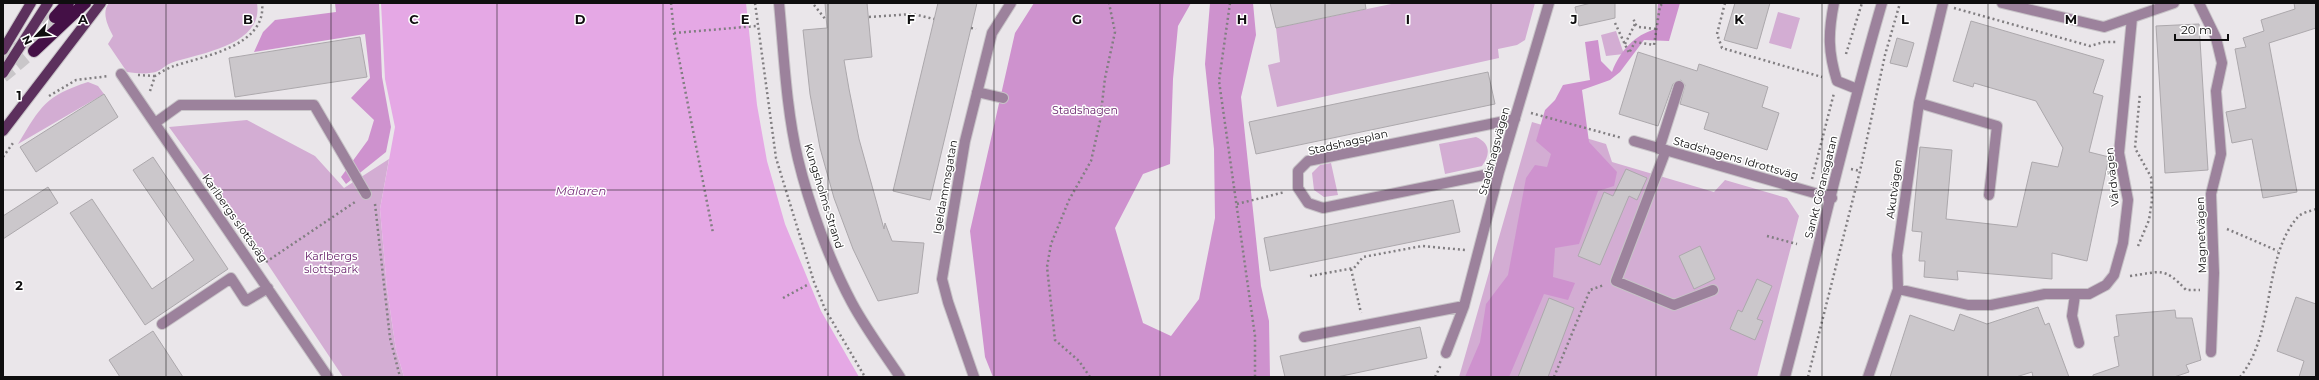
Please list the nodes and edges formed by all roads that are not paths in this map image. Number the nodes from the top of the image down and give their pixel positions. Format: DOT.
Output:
graph roads {
  1 [pos="31,3"];
  2 [pos="48,3"];
  3 [pos="68,3"];
  4 [pos="85,3"];
  5 [pos="101,3"];
  6 [pos="779,3"];
  7 [pos="1010,3"];
  8 [pos="1549,3"];
  9 [pos="1834,3"];
  10 [pos="1882,3"];
  11 [pos="2002,3"];
  12 [pos="2174,3"];
  13 [pos="2199,3"];
  14 [pos="1943,4"];
  15 [pos="2035,7"];
  16 [pos="55,17"];
  17 [pos="2132,18"];
  18 [pos="3,50"];
  19 [pos="34,51"];
  20 [pos="3,73"];
  21 [pos="121,74"];
  22 [pos="1679,86"];
  23 [pos="1857,89"];
  24 [pos="977,92"];
  25 [pos="1004,98"];
  26 [pos="1919,103"];
  27 [pos="1515,119"];
  28 [pos="155,123"];
  29 [pos="3,132"];
  30 [pos="1634,141"];
  31 [pos="1663,150"];
  32 [pos="1499,172"];
  33 [pos="366,194"];
  34 [pos="1989,195"];
  35 [pos="1832,198"];
  36 [pos="268,288"];
  37 [pos="1714,290"];
  38 [pos="1898,290"];
  39 [pos="2075,294"];
  40 [pos="1464,306"];
  41 [pos="162,324"];
  42 [pos="1304,337"];
  43 [pos="2079,343"];
  44 [pos="2211,352"];
  45 [pos="1446,353"];
  46 [pos="328,377"];
  47 [pos="900,377"];
  48 [pos="974,377"];
  49 [pos="1785,377"];
  50 [pos="1868,377"];
  1 -- 18 [label="main road"];
  2 -- 20 [label="main road"];
  3 -- 16 [label="highway"];
  4 -- 19 [label="highway"];
  5 -- 29 [label="main road"];
  6 -- 47 [label="street, Kungsholms Strand"];
  7 -- 24 [label="street, Igeldammsgatan"];
  8 -- 27 [label="street, Stadshagsvägen"];
  9 -- 23 [label="street"];
  10 -- 23 [label="street, Sankt Göransgatan"];
  11 -- 15 [label="street"];
  12 -- 17 [label="street"];
  13 -- 44 [label="street, Magnetvägen"];
  14 -- 26 [label="street, Akutvägen"];
  15 -- 17 [label="street"];
  17 -- 39 [label="street, Vårdvägen"];
  21 -- 28 [label="street, Karlbergs slottsväg"];
  22 -- 31 [label="street"];
  23 -- 35 [label="street, Sankt Göransgatan"];
  24 -- 25 [label="street"];
  24 -- 48 [label="street, Igeldammsgatan"];
  26 -- 34 [label="street"];
  26 -- 38 [label="street, Akutvägen"];
  27 -- 32 [label="street, Stadshagsvägen"];
  27 -- 32 [label="street, Stadshagsplan"];
  28 -- 33 [label="street"];
  28 -- 36 [label="street, Karlbergs slottsväg"];
  30 -- 31 [label="street, Stadshagens Idrottsväg"];
  31 -- 35 [label="street, Stadshagens Idrottsväg"];
  31 -- 37 [label="street"];
  32 -- 40 [label="street, Stadshagsvägen"];
  35 -- 49 [label="street, Sankt Göransgatan"];
  36 -- 41 [label="street"];
  36 -- 46 [label="street, Karlbergs slottsväg"];
  38 -- 39 [label="street"];
  38 -- 50 [label="street, Akutvägen"];
  39 -- 43 [label="street"];
  40 -- 42 [label="street"];
  40 -- 45 [label="street, Stadshagsvägen"];
}
